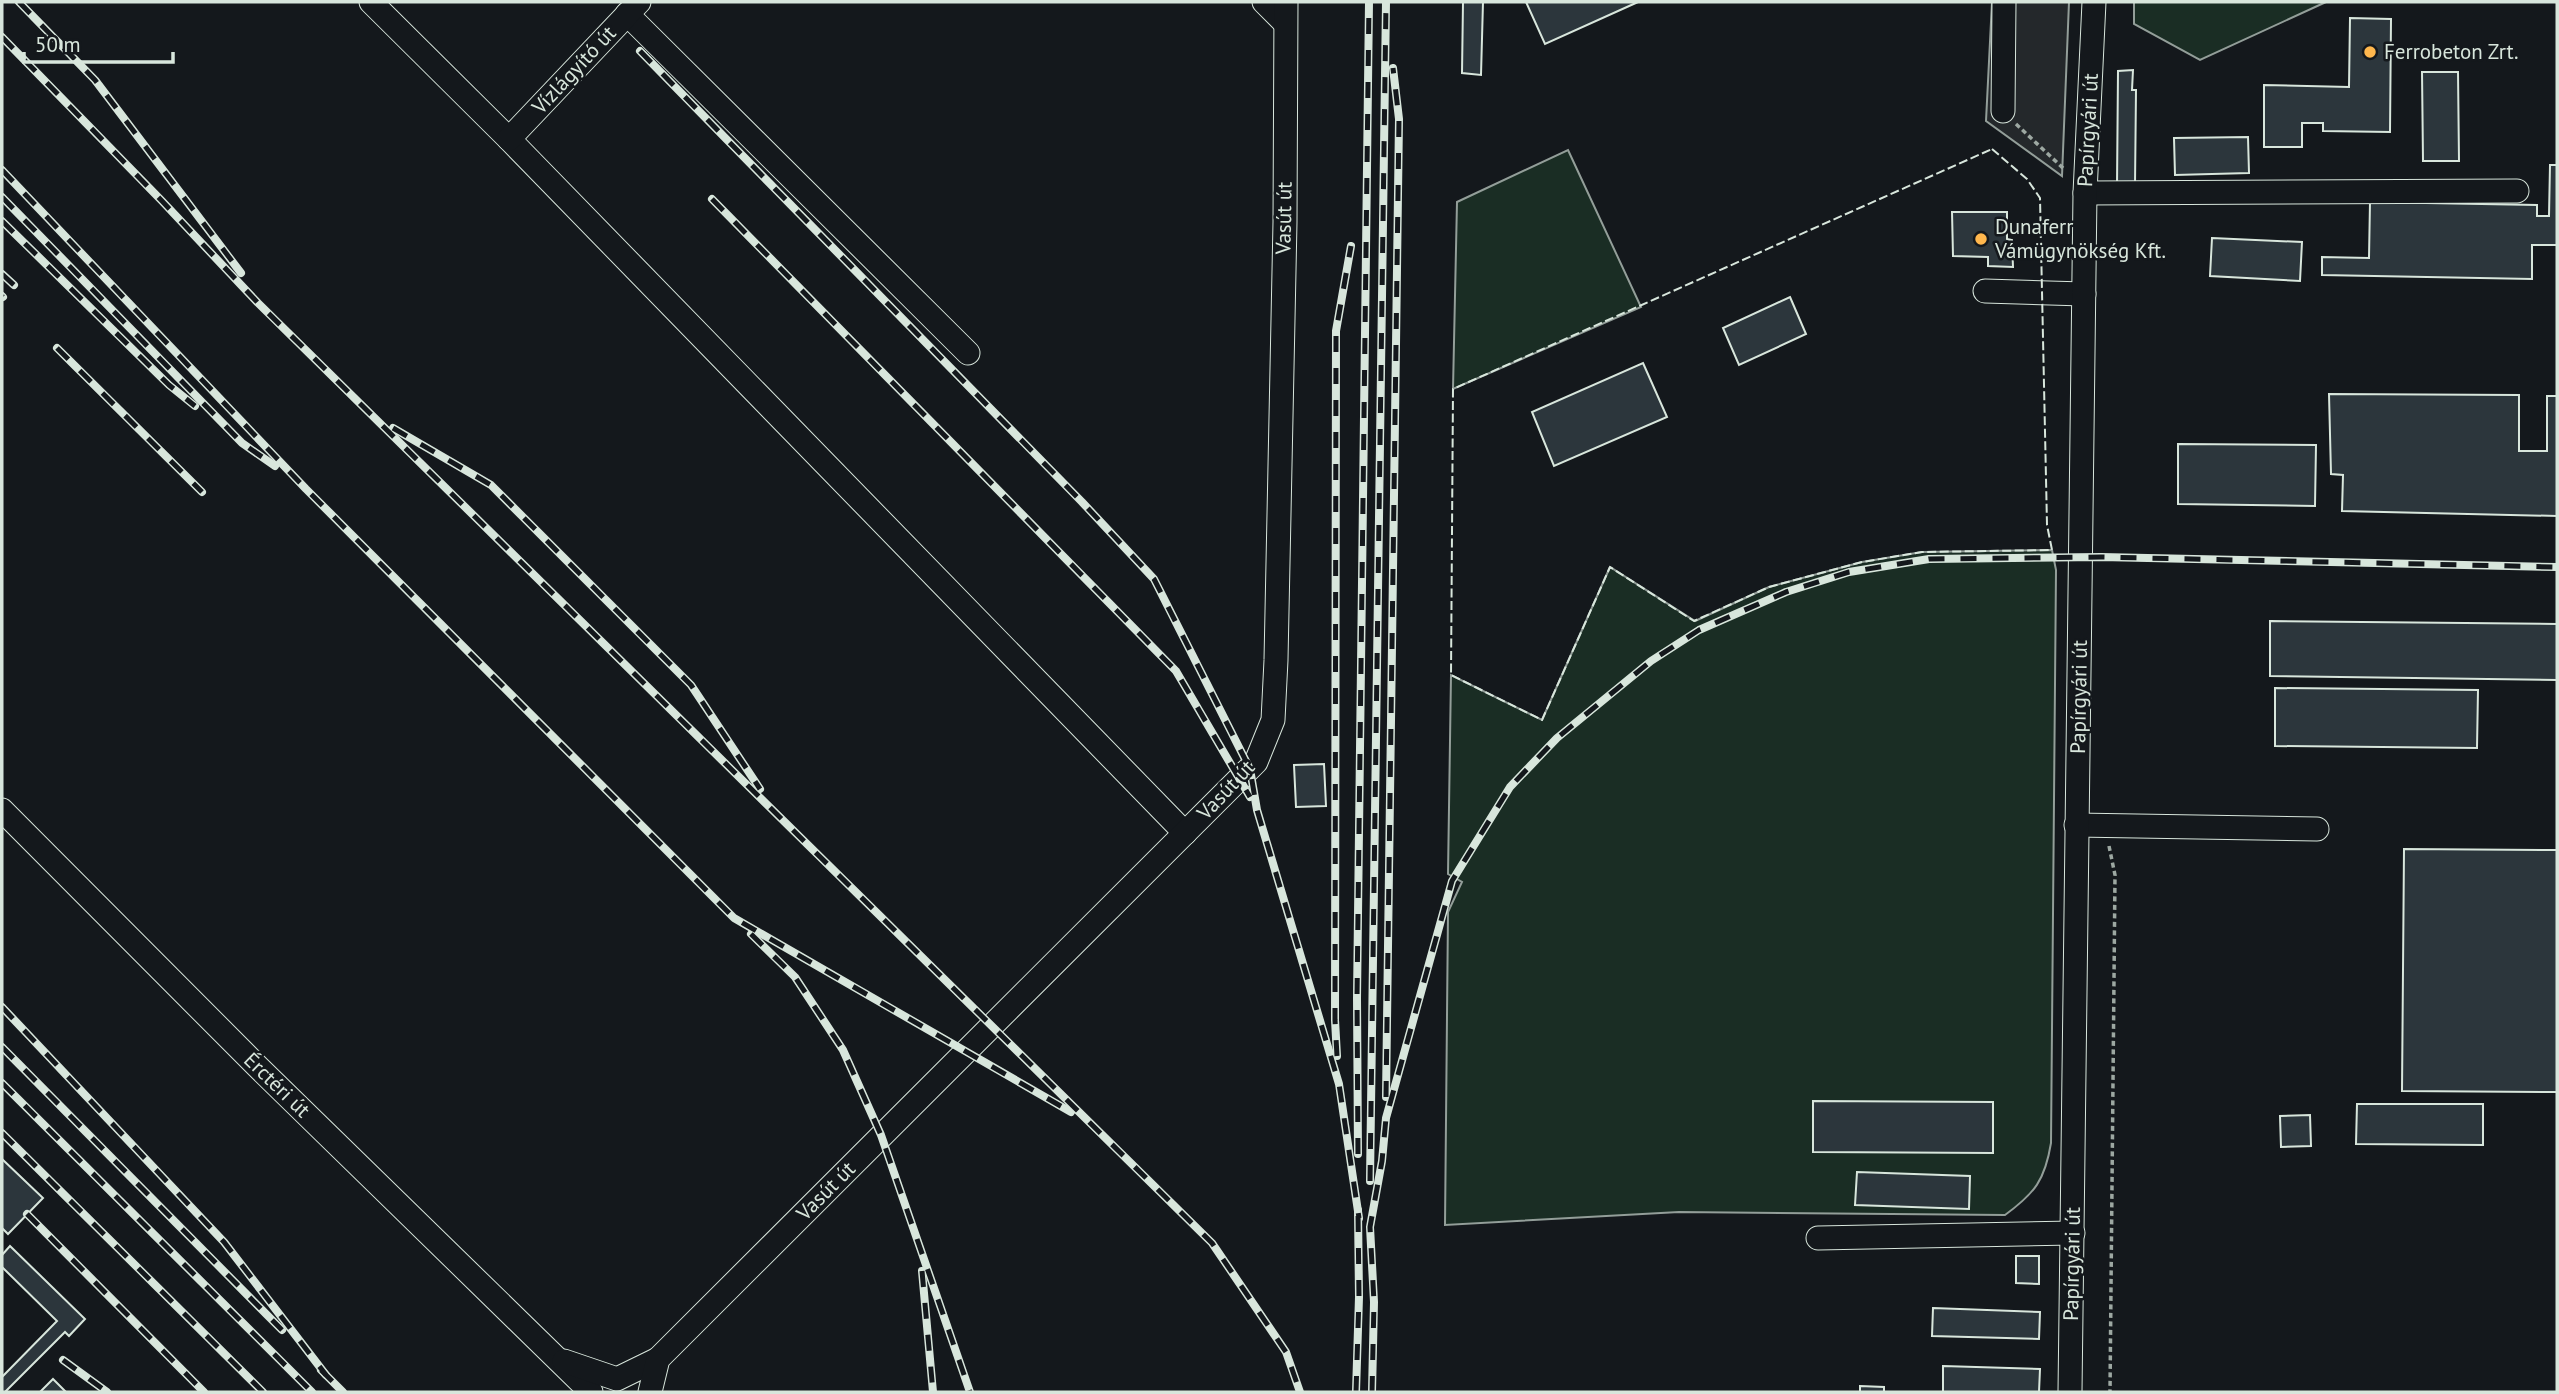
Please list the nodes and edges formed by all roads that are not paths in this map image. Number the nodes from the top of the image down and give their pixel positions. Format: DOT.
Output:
graph roads {
  1 [pos="370,2"];
  2 [pos="1264,2"];
  3 [pos="2004,2"];
  4 [pos="2094,2"];
  5 [pos="633,8"];
  6 [pos="1286,12"];
  7 [pos="2003,111"];
  8 [pos="509,139"];
  9 [pos="2517,191"];
  10 [pos="2085,193"];
  11 [pos="1985,291"];
  12 [pos="2084,294"];
  13 [pos="968,353"];
  14 [pos="2,810"];
  15 [pos="2076,825"];
  16 [pos="2317,829"];
  17 [pos="1185,833"];
  18 [pos="2073,1233"];
  19 [pos="1818,1238"];
  20 [pos="555,1357"];
  21 [pos="658,1359"];
  22 [pos="591,1392"];
  23 [pos="650,1392"];
  24 [pos="2070,1392"];
  1 -- 8 [label="street"];
  2 -- 6 [label="street"];
  3 -- 7 [label="street"];
  4 -- 10 [label="street, Papírgyári út"];
  5 -- 8 [label="street, Vízlágyító út"];
  5 -- 13 [label="street"];
  6 -- 17 [label="street, Vasút út"];
  8 -- 17 [label="street"];
  9 -- 10 [label="street"];
  10 -- 12 [label="street, Papírgyári út"];
  11 -- 12 [label="street"];
  12 -- 15 [label="street, Papírgyári út"];
  14 -- 20 [label="street, Érctéri út"];
  15 -- 16 [label="street"];
  15 -- 18 [label="street, Papírgyári út"];
  17 -- 21 [label="street, Vasút út"];
  18 -- 19 [label="street"];
  18 -- 24 [label="street, Papírgyári út"];
  20 -- 21 [label="street, Vasút út"];
  20 -- 22 [label="street, Érctéri út"];
  21 -- 23 [label="street"];
}
